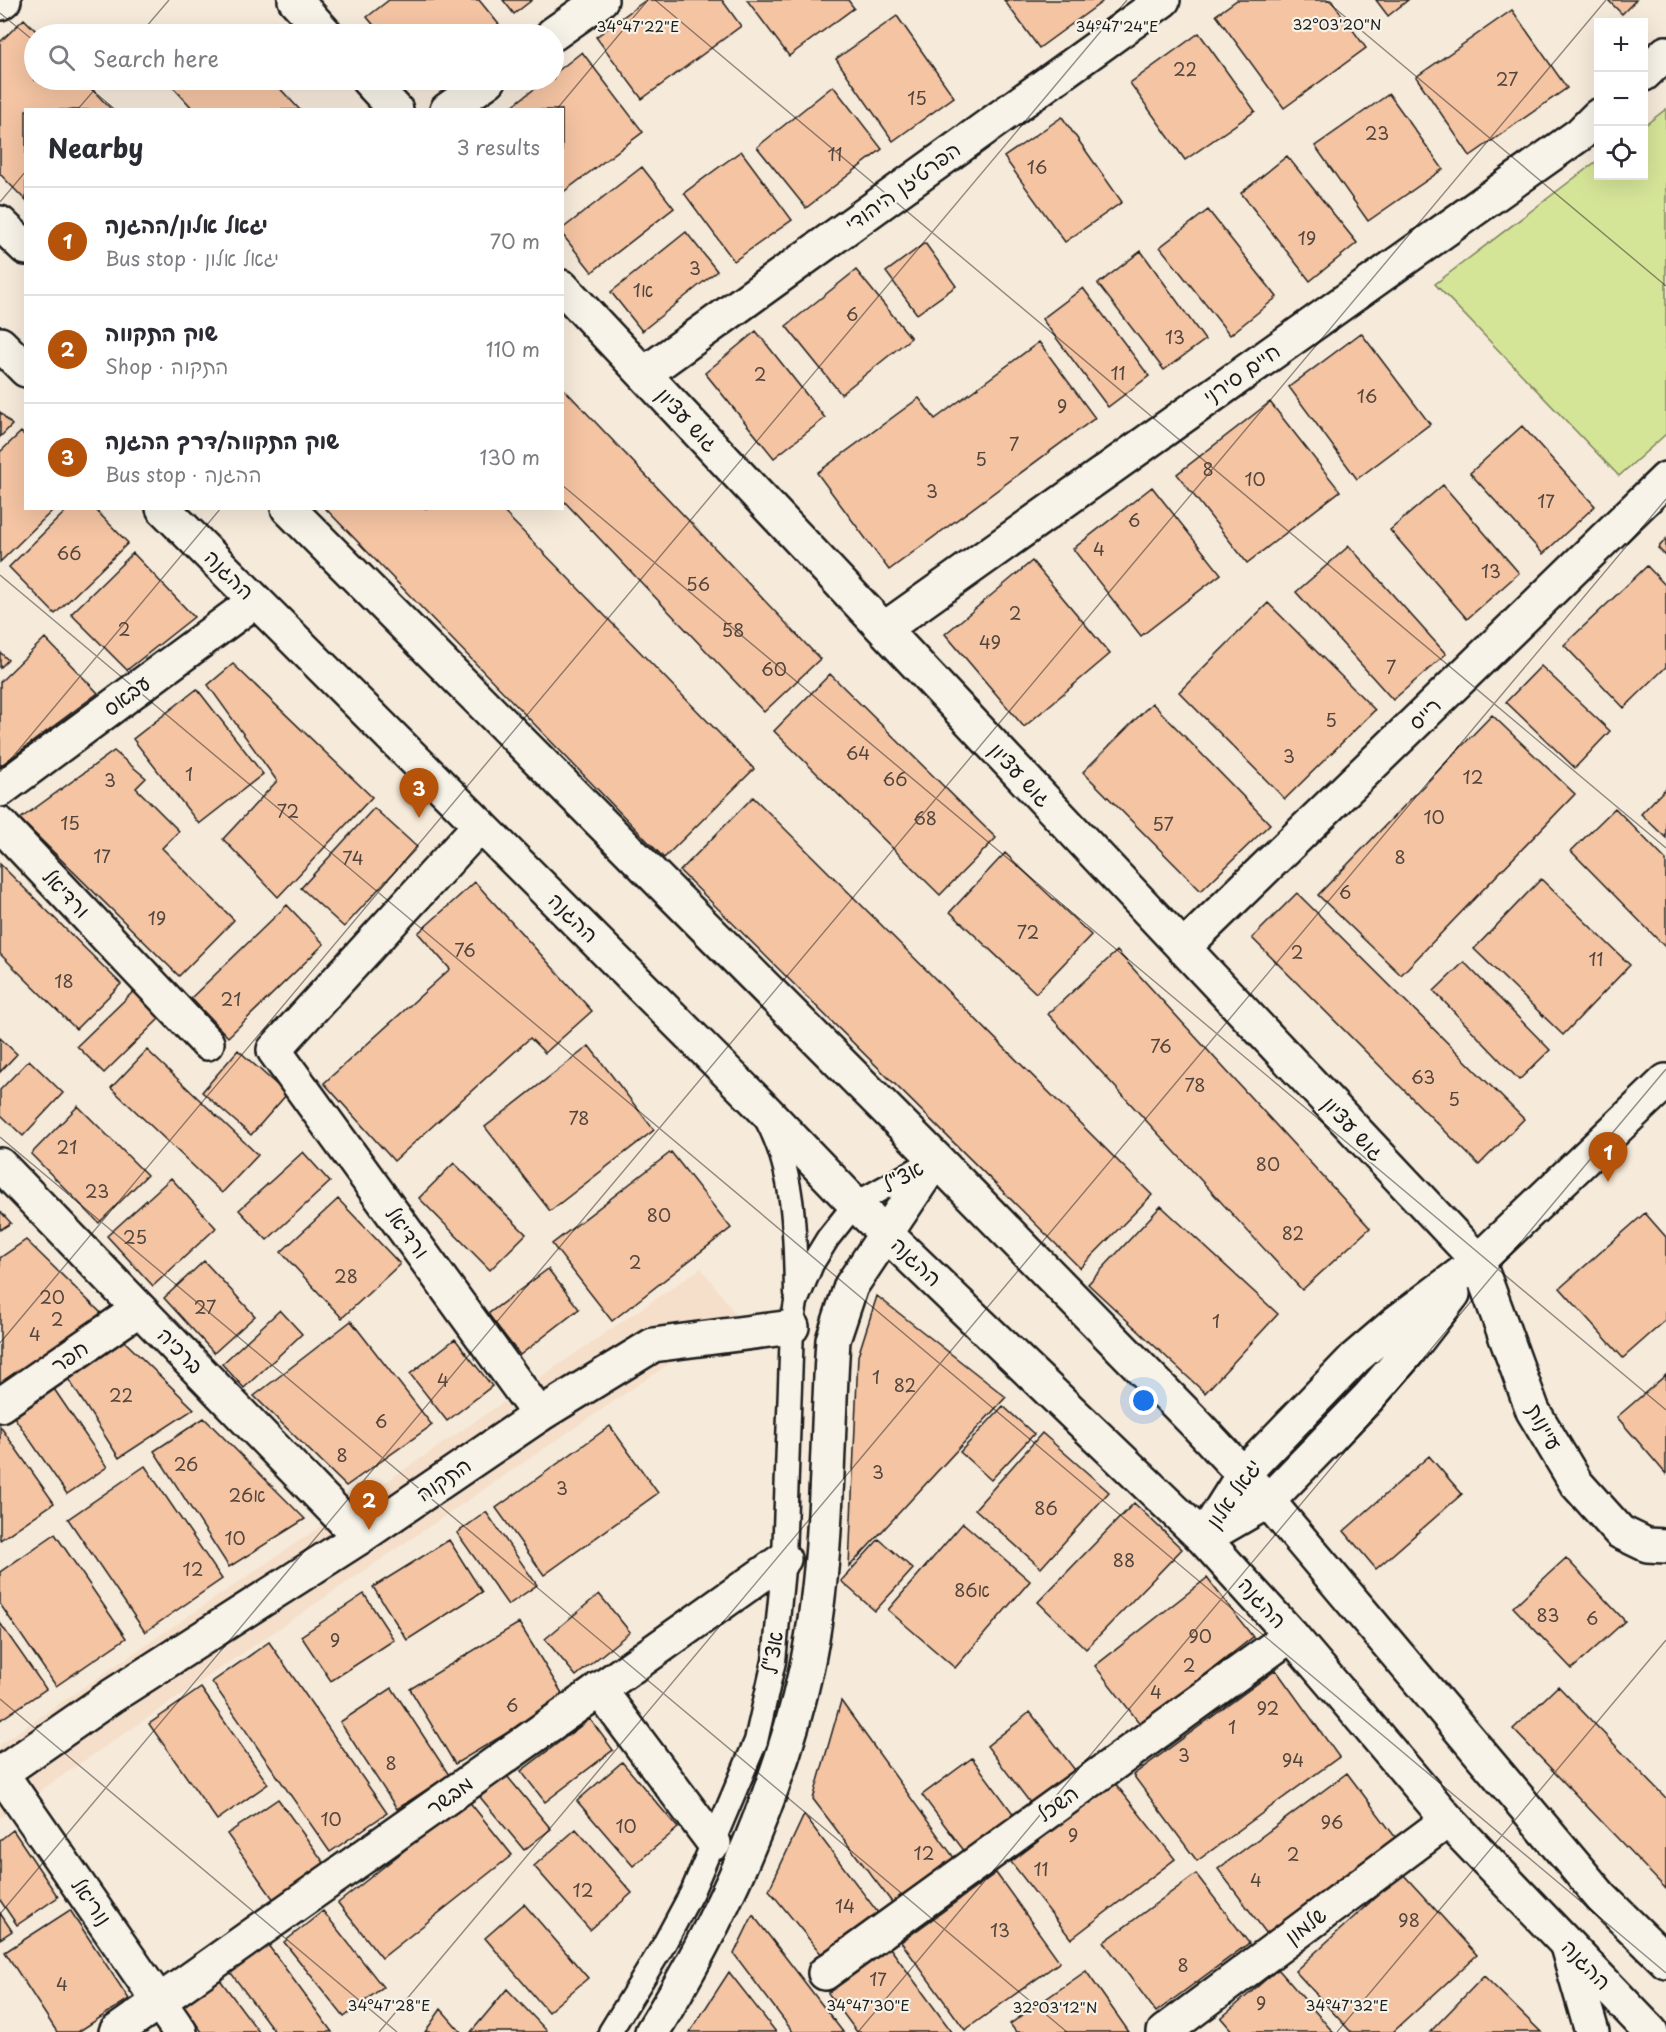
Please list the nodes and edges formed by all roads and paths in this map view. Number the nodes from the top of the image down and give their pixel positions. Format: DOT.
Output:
graph roads {
  1 [pos="4,0"];
  2 [pos="295,0"];
  3 [pos="601,0"];
  4 [pos="1163,0"];
  5 [pos="0,3"];
  6 [pos="317,24"];
  7 [pos="564,26"];
  8 [pos="1666,53"];
  9 [pos="1646,72"];
  10 [pos="377,90"];
  11 [pos="475,90"];
  12 [pos="394,108"];
  13 [pos="450,108"];
  14 [pos="1594,120"];
  15 [pos="0,223"];
  16 [pos="24,246"];
  17 [pos="564,289"];
  18 [pos="0,344"];
  19 [pos="24,368"];
  20 [pos="644,374"];
  21 [pos="1666,479"];
  22 [pos="165,510"];
  23 [pos="290,510"];
  24 [pos="255,601"];
  25 [pos="884,629"];
  26 [pos="0,790"];
  27 [pos="0,824"];
  28 [pos="480,825"];
  29 [pos="1184,948"];
  30 [pos="207,1043"];
  31 [pos="1666,1081"];
  32 [pos="758,1103"];
  33 [pos="936,1159"];
  34 [pos="0,1165"];
  35 [pos="855,1204"];
  36 [pos="887,1235"];
  37 [pos="1478,1262"];
  38 [pos="139,1309"];
  39 [pos="794,1315"];
  40 [pos="0,1405"];
  41 [pos="539,1415"];
  42 [pos="1244,1473"];
  43 [pos="1268,1501"];
  44 [pos="360,1537"];
  45 [pos="1203,1538"];
  46 [pos="1666,1546"];
  47 [pos="784,1559"];
  48 [pos="1291,1635"];
  49 [pos="599,1689"];
  50 [pos="0,1774"];
  51 [pos="1448,1820"];
  52 [pos="714,1843"];
  53 [pos="1567,1946"];
  54 [pos="1666,1961"];
  55 [pos="825,1973"];
  56 [pos="161,2002"];
  57 [pos="116,2032"];
  58 [pos="180,2032"];
  59 [pos="610,2032"];
  60 [pos="652,2032"];
  61 [pos="1164,2032"];
  62 [pos="1592,2032"];
  63 [pos="1651,2032"];
  1 -- 5 [label="street"];
  2 -- 6 [label="street"];
  3 -- 7 [label="street"];
  4 -- 20 [label="street, הפרטיזן היהודי"];
  8 -- 9 [label="street"];
  10 -- 12 [label="street"];
  11 -- 13 [label="street"];
  14 -- 25 [label="street, חיים סירני"];
  15 -- 16 [label="street"];
  17 -- 20 [label="street, גוש עציון"];
  18 -- 19 [label="street"];
  20 -- 25 [label="street, גוש עציון"];
  21 -- 29 [label="street, רייס"];
  22 -- 24 [label="street, ההגנה"];
  23 -- 33 [label="street"];
  24 -- 26 [label="street, עבאס"];
  24 -- 28 [label="street, ההגנה"];
  25 -- 29 [label="street, גוש עציון"];
  27 -- 30 [label="street, ורדיאל"];
  28 -- 32 [label="street, ההגנה"];
  28 -- 41 [label="street, ורדיאל"];
  29 -- 37 [label="street, גוש עציון"];
  31 -- 37 [label="street, יגאל אלון"];
  32 -- 35 [label="street, ההגנה"];
  32 -- 39 [label="lane"];
  33 -- 35 [label="lane, אצ\"ל"];
  33 -- 36 [label="street, אצ\"ל"];
  33 -- 42 [label="street"];
  34 -- 38 [label="street, ברכיה"];
  35 -- 36 [label="street, ההגנה"];
  35 -- 39 [label="lane, אצ\"ל"];
  36 -- 45 [label="street, ההגנה"];
  36 -- 60 [label="street, אצ\"ל"];
  37 -- 42 [label="street, יגאל אלון"];
  37 -- 43 [label="street, יגאל אלון"];
  37 -- 46 [label="street, עיינות"];
  38 -- 40 [label="street, חפר"];
  38 -- 44 [label="street, ברכיה"];
  39 -- 41 [label="street, התקוה"];
  39 -- 47 [label="lane, אצ\"ל"];
  41 -- 44 [label="street, התקוה"];
  42 -- 43 [label="street"];
  42 -- 45 [label="street, יגאל אלון"];
  43 -- 45 [label="street, יגאל אלון"];
  43 -- 54 [label="street"];
  44 -- 50 [label="street, התקוה"];
  45 -- 48 [label="street, ההגנה"];
  47 -- 49 [label="street, מבשר"];
  47 -- 52 [label="lane, אצ\"ל"];
  48 -- 51 [label="street, ההגנה"];
  48 -- 55 [label="street, השכל"];
  49 -- 52 [label="street"];
  49 -- 56 [label="street, מבשר"];
  50 -- 56 [label="street, נוריאל"];
  51 -- 53 [label="street, ההגנה"];
  51 -- 61 [label="street, שלמון"];
  52 -- 59 [label="lane, אצ\"ל"];
  53 -- 62 [label="street"];
  53 -- 63 [label="street, ההגנה"];
  56 -- 57 [label="street, מבשר"];
  56 -- 58 [label="street, נוריאל"];
}
